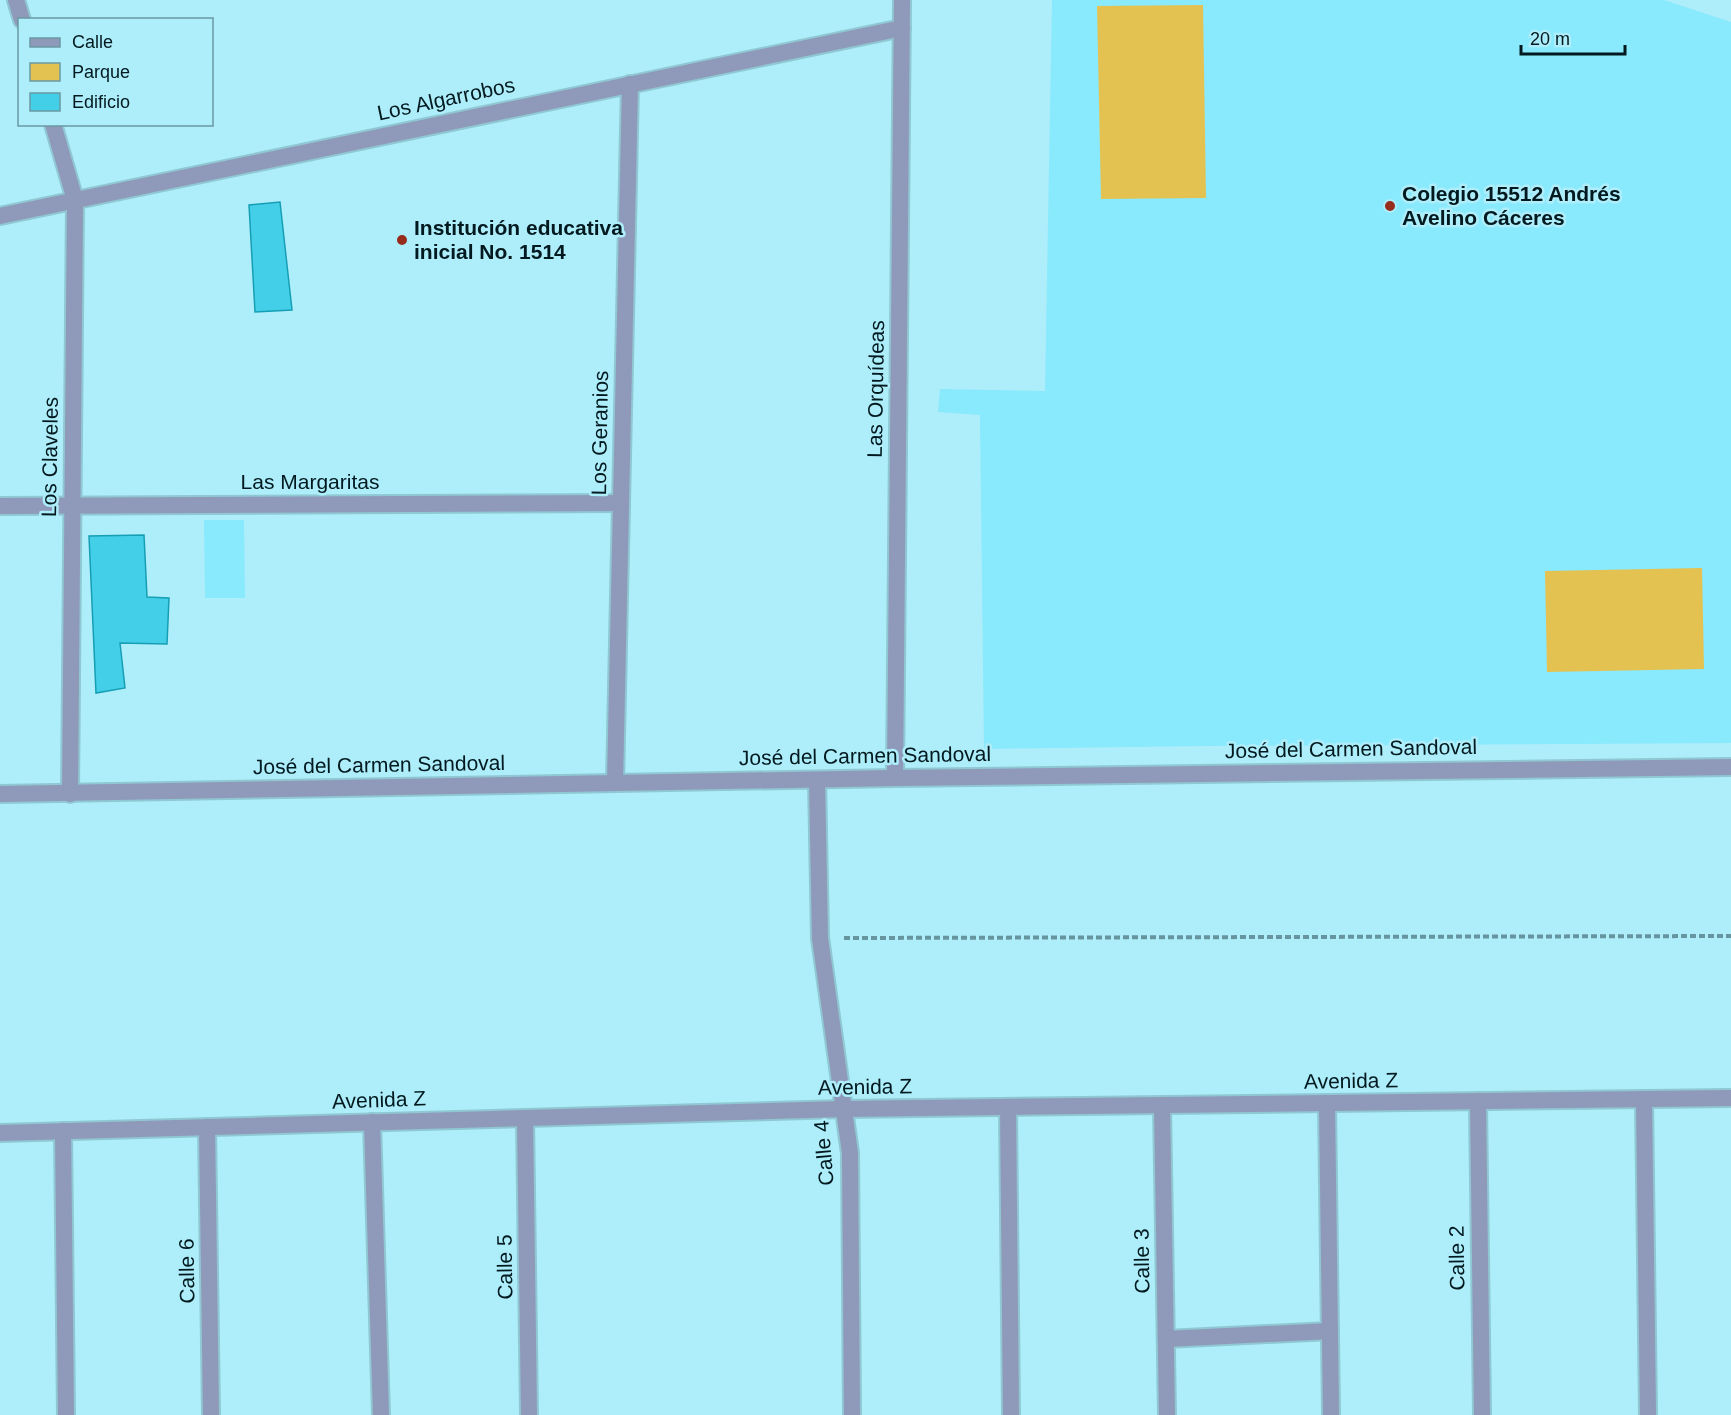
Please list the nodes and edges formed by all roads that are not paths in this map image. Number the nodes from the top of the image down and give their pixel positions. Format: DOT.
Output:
graph roads {
  1 [pos="16,0"];
  2 [pos="902,0"];
  3 [pos="21,18"];
  4 [pos="902,28"];
  5 [pos="630,84"];
  6 [pos="54,126"];
  7 [pos="75,200"];
  8 [pos="0,216"];
  9 [pos="621,503"];
  10 [pos="0,506"];
  11 [pos="72,506"];
  12 [pos="1731,766"];
  13 [pos="895,778"];
  14 [pos="817,780"];
  15 [pos="615,783"];
  16 [pos="0,794"];
  17 [pos="70,794"];
  18 [pos="1731,1098"];
  19 [pos="1644,1100"];
  20 [pos="1478,1101"];
  21 [pos="1327,1104"];
  22 [pos="1162,1106"];
  23 [pos="1008,1107"];
  24 [pos="843,1109"];
  25 [pos="525,1118"];
  26 [pos="372,1122"];
  27 [pos="207,1127"];
  28 [pos="63,1131"];
  29 [pos="0,1133"];
  30 [pos="1330,1331"];
  31 [pos="1166,1339"];
  32 [pos="66,1415"];
  33 [pos="211,1415"];
  34 [pos="381,1415"];
  35 [pos="529,1415"];
  36 [pos="852,1415"];
  37 [pos="1011,1415"];
  38 [pos="1167,1415"];
  39 [pos="1331,1415"];
  40 [pos="1482,1415"];
  41 [pos="1648,1415"];
  1 -- 3 [label="street"];
  2 -- 4 [label="street, Las Orquídeas"];
  4 -- 5 [label="street, Los Algarrobos"];
  4 -- 13 [label="street, Las Orquídeas"];
  5 -- 7 [label="street, Los Algarrobos"];
  5 -- 9 [label="street, Los Geranios"];
  6 -- 7 [label="street, Los Claveles"];
  7 -- 8 [label="street, Los Algarrobos"];
  7 -- 11 [label="street, Los Claveles"];
  9 -- 11 [label="street, Las Margaritas"];
  9 -- 15 [label="street, Los Geranios"];
  10 -- 11 [label="street, Las Margaritas"];
  11 -- 17 [label="street, Los Claveles"];
  12 -- 13 [label="street, José del Carmen Sandoval"];
  13 -- 14 [label="street, José del Carmen Sandoval"];
  14 -- 15 [label="street, José del Carmen Sandoval"];
  14 -- 24 [label="street, Calle 4"];
  15 -- 17 [label="street, José del Carmen Sandoval"];
  16 -- 17 [label="street, José del Carmen Sandoval"];
  18 -- 19 [label="street, Avenida Z"];
  19 -- 20 [label="street, Avenida Z"];
  19 -- 41 [label="street"];
  20 -- 21 [label="street, Avenida Z"];
  20 -- 40 [label="street, Calle 2"];
  21 -- 22 [label="street, Avenida Z"];
  21 -- 30 [label="street"];
  22 -- 23 [label="street, Avenida Z"];
  22 -- 31 [label="street, Calle 3"];
  23 -- 24 [label="street, Avenida Z"];
  23 -- 37 [label="street"];
  24 -- 25 [label="street, Avenida Z"];
  24 -- 36 [label="street, Calle 4"];
  25 -- 26 [label="street, Avenida Z"];
  25 -- 35 [label="street, Calle 5"];
  26 -- 27 [label="street, Avenida Z"];
  26 -- 34 [label="street"];
  27 -- 28 [label="street, Avenida Z"];
  27 -- 33 [label="street, Calle 6"];
  28 -- 29 [label="street, Avenida Z"];
  28 -- 32 [label="street"];
  30 -- 31 [label="street"];
  30 -- 39 [label="street"];
  31 -- 38 [label="street, Calle 3"];
}
